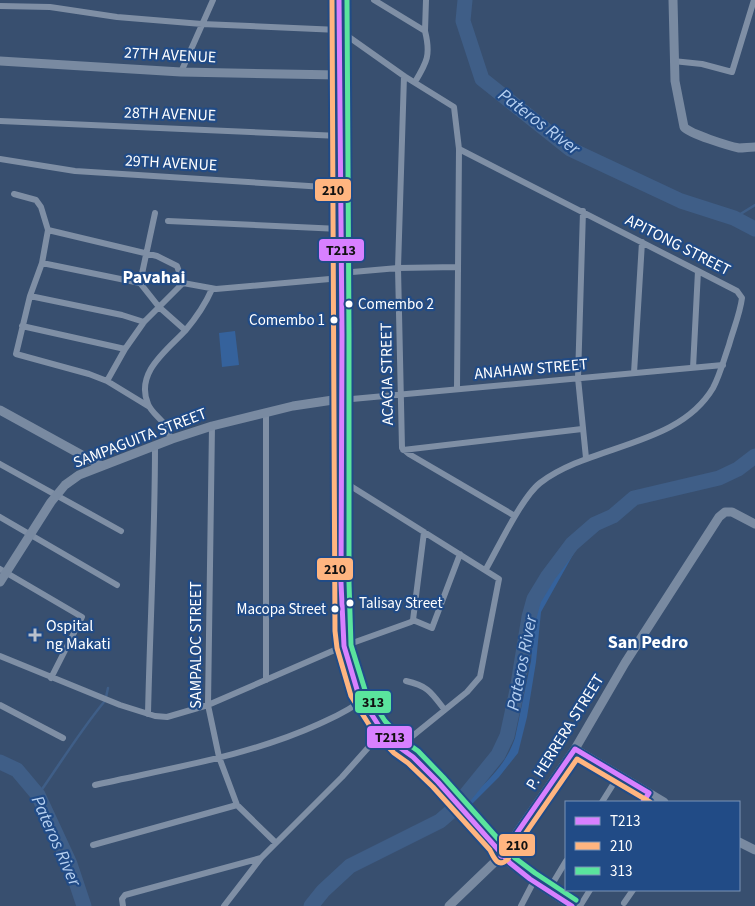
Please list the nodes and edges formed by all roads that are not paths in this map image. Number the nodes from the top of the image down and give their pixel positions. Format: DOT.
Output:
graph roads {
  1 [pos="213,0"];
  2 [pos="339,0"];
  3 [pos="374,0"];
  4 [pos="426,0"];
  5 [pos="673,0"];
  6 [pos="754,0"];
  7 [pos="0,6"];
  8 [pos="202,24"];
  9 [pos="339,30"];
  10 [pos="425,32"];
  11 [pos="0,61"];
  12 [pos="673,61"];
  13 [pos="181,72"];
  14 [pos="339,75"];
  15 [pos="404,76"];
  16 [pos="415,82"];
  17 [pos="0,121"];
  18 [pos="340,136"];
  19 [pos="755,147"];
  20 [pos="459,149"];
  21 [pos="0,159"];
  22 [pos="340,188"];
  23 [pos="14,194"];
  24 [pos="583,211"];
  25 [pos="155,213"];
  26 [pos="168,221"];
  27 [pos="340,229"];
  28 [pos="48,230"];
  29 [pos="642,242"];
  30 [pos="146,254"];
  31 [pos="42,263"];
  32 [pos="458,267"];
  33 [pos="398,268"];
  34 [pos="698,271"];
  35 [pos="341,276"];
  36 [pos="140,283"];
  37 [pos="183,283"];
  38 [pos="212,289"];
  39 [pos="30,296"];
  40 [pos="159,307"];
  41 [pos="144,322"];
  42 [pos="22,326"];
  43 [pos="185,330"];
  44 [pos="125,349"];
  45 [pos="723,365"];
  46 [pos="693,368"];
  47 [pos="634,373"];
  48 [pos="578,378"];
  49 [pos="107,381"];
  50 [pos="457,389"];
  51 [pos="402,394"];
  52 [pos="341,400"];
  53 [pos="148,406"];
  54 [pos="0,410"];
  55 [pos="266,413"];
  56 [pos="212,426"];
  57 [pos="582,429"];
  58 [pos="172,439"];
  59 [pos="155,446"];
  60 [pos="403,450"];
  61 [pos="586,458"];
  62 [pos="0,464"];
  63 [pos="100,465"];
  64 [pos="341,480"];
  65 [pos="57,495"];
  66 [pos="515,516"];
  67 [pos="0,517"];
  68 [pos="755,524"];
  69 [pos="122,531"];
  70 [pos="424,532"];
  71 [pos="30,534"];
  72 [pos="460,554"];
  73 [pos="486,570"];
  74 [pos="3,571"];
  75 [pos="0,582"];
  76 [pos="117,585"];
  77 [pos="413,620"];
  78 [pos="344,646"];
  79 [pos="0,656"];
  80 [pos="51,678"];
  81 [pos="266,680"];
  82 [pos="406,681"];
  83 [pos="362,700"];
  84 [pos="0,705"];
  85 [pos="208,705"];
  86 [pos="444,709"];
  87 [pos="148,714"];
  88 [pos="383,731"];
  89 [pos="63,738"];
  90 [pos="399,747"];
  91 [pos="575,749"];
  92 [pos="219,757"];
  93 [pos="619,775"];
  94 [pos="95,785"];
  95 [pos="649,793"];
  96 [pos="603,801"];
  97 [pos="644,801"];
  98 [pos="662,801"];
  99 [pos="237,805"];
  100 [pos="740,842"];
  101 [pos="276,843"];
  102 [pos="93,846"];
  103 [pos="755,850"];
  104 [pos="501,856"];
  105 [pos="261,858"];
  106 [pos="565,863"];
  107 [pos="534,881"];
  108 [pos="548,891"];
  109 [pos="589,891"];
  110 [pos="631,891"];
  111 [pos="624,903"];
  112 [pos="123,906"];
  113 [pos="224,906"];
  114 [pos="449,906"];
  115 [pos="521,906"];
  116 [pos="572,906"];
  117 [pos="580,906"];
  1 -- 8 [label="street"];
  2 -- 9 [label="street"];
  3 -- 10 [label="street"];
  4 -- 10 [label="street"];
  5 -- 12 [label="street"];
  6 -- 12 [label="street"];
  7 -- 8 [label="street"];
  8 -- 9 [label="street"];
  8 -- 13 [label="street"];
  9 -- 14 [label="street"];
  9 -- 15 [label="street"];
  10 -- 16 [label="street"];
  11 -- 13 [label="street, 27TH AVENUE"];
  12 -- 19 [label="street"];
  13 -- 14 [label="street, 27TH AVENUE"];
  14 -- 18 [label="street"];
  15 -- 16 [label="street"];
  15 -- 33 [label="street, ACACIA STREET"];
  16 -- 20 [label="street"];
  17 -- 18 [label="street, 28TH AVENUE"];
  18 -- 22 [label="street"];
  20 -- 24 [label="street, APITONG STREET"];
  20 -- 32 [label="street"];
  21 -- 22 [label="street, 29TH AVENUE"];
  22 -- 27 [label="street"];
  23 -- 28 [label="street"];
  24 -- 29 [label="street, APITONG STREET"];
  24 -- 48 [label="street"];
  25 -- 30 [label="street"];
  26 -- 27 [label="street"];
  27 -- 35 [label="street"];
  28 -- 30 [label="street"];
  28 -- 31 [label="street"];
  29 -- 34 [label="street, APITONG STREET"];
  29 -- 47 [label="street"];
  30 -- 36 [label="street"];
  30 -- 37 [label="street"];
  31 -- 36 [label="street"];
  31 -- 39 [label="street"];
  32 -- 33 [label="street"];
  32 -- 50 [label="street"];
  33 -- 35 [label="street"];
  33 -- 51 [label="street, ACACIA STREET"];
  34 -- 45 [label="street, APITONG STREET"];
  34 -- 46 [label="street"];
  35 -- 38 [label="street"];
  35 -- 52 [label="street"];
  36 -- 40 [label="street"];
  37 -- 38 [label="street"];
  37 -- 40 [label="street"];
  38 -- 43 [label="street"];
  39 -- 41 [label="street"];
  39 -- 42 [label="street"];
  40 -- 41 [label="street"];
  40 -- 43 [label="street"];
  41 -- 44 [label="street"];
  42 -- 44 [label="street"];
  42 -- 49 [label="street"];
  43 -- 53 [label="street"];
  44 -- 49 [label="street"];
  45 -- 46 [label="street, ANAHAW STREET"];
  45 -- 61 [label="street, APITONG STREET"];
  46 -- 47 [label="street, ANAHAW STREET"];
  47 -- 48 [label="street, ANAHAW STREET"];
  48 -- 50 [label="street, ANAHAW STREET"];
  48 -- 57 [label="street"];
  49 -- 53 [label="street"];
  50 -- 51 [label="street, ANAHAW STREET"];
  51 -- 52 [label="street, ANAHAW STREET"];
  51 -- 60 [label="street, ACACIA STREET"];
  52 -- 55 [label="street, SAMPAGUITA STREET"];
  52 -- 64 [label="street"];
  53 -- 58 [label="street"];
  54 -- 63 [label="street"];
  55 -- 56 [label="street, SAMPAGUITA STREET"];
  55 -- 81 [label="street"];
  56 -- 58 [label="street, SAMPAGUITA STREET"];
  56 -- 85 [label="street, SAMPALOC STREET"];
  57 -- 60 [label="street"];
  57 -- 61 [label="street"];
  58 -- 59 [label="street, SAMPAGUITA STREET"];
  59 -- 63 [label="street, SAMPAGUITA STREET"];
  59 -- 87 [label="street"];
  60 -- 66 [label="street"];
  61 -- 66 [label="street, APITONG STREET"];
  62 -- 65 [label="street"];
  63 -- 65 [label="street, SAMPAGUITA STREET"];
  64 -- 70 [label="street"];
  64 -- 78 [label="street"];
  65 -- 69 [label="street"];
  65 -- 71 [label="street, SAMPAGUITA STREET"];
  66 -- 73 [label="street, APITONG STREET"];
  67 -- 71 [label="street"];
  68 -- 91 [label="street, P. HERRERA STREET"];
  70 -- 72 [label="street"];
  70 -- 77 [label="street"];
  71 -- 74 [label="street, SAMPAGUITA STREET"];
  71 -- 76 [label="street"];
  72 -- 73 [label="street"];
  72 -- 77 [label="street"];
  73 -- 86 [label="street"];
  74 -- 75 [label="street, SAMPAGUITA STREET"];
  74 -- 80 [label="street"];
  77 -- 78 [label="street"];
  78 -- 81 [label="street"];
  78 -- 83 [label="street"];
  79 -- 80 [label="street"];
  80 -- 87 [label="street"];
  81 -- 85 [label="street"];
  82 -- 86 [label="street"];
  83 -- 88 [label="street"];
  83 -- 92 [label="street"];
  84 -- 89 [label="street"];
  85 -- 87 [label="street"];
  85 -- 92 [label="street, SAMPALOC STREET"];
  86 -- 90 [label="street"];
  88 -- 90 [label="street"];
  88 -- 101 [label="street"];
  90 -- 104 [label="street"];
  91 -- 93 [label="street"];
  91 -- 104 [label="street, P. HERRERA STREET"];
  92 -- 94 [label="street"];
  92 -- 99 [label="street, SAMPALOC STREET"];
  93 -- 95 [label="street"];
  93 -- 96 [label="street"];
  95 -- 97 [label="street"];
  95 -- 98 [label="street"];
  99 -- 101 [label="street, SAMPALOC STREET"];
  99 -- 102 [label="street"];
  100 -- 103 [label="street"];
  101 -- 105 [label="street"];
  104 -- 107 [label="street"];
  104 -- 114 [label="street, P. HERRERA STREET"];
  105 -- 112 [label="street"];
  105 -- 113 [label="street"];
  106 -- 108 [label="street"];
  107 -- 108 [label="street"];
  107 -- 115 [label="street"];
  108 -- 116 [label="street"];
  109 -- 117 [label="street"];
  110 -- 111 [label="street"];
}
